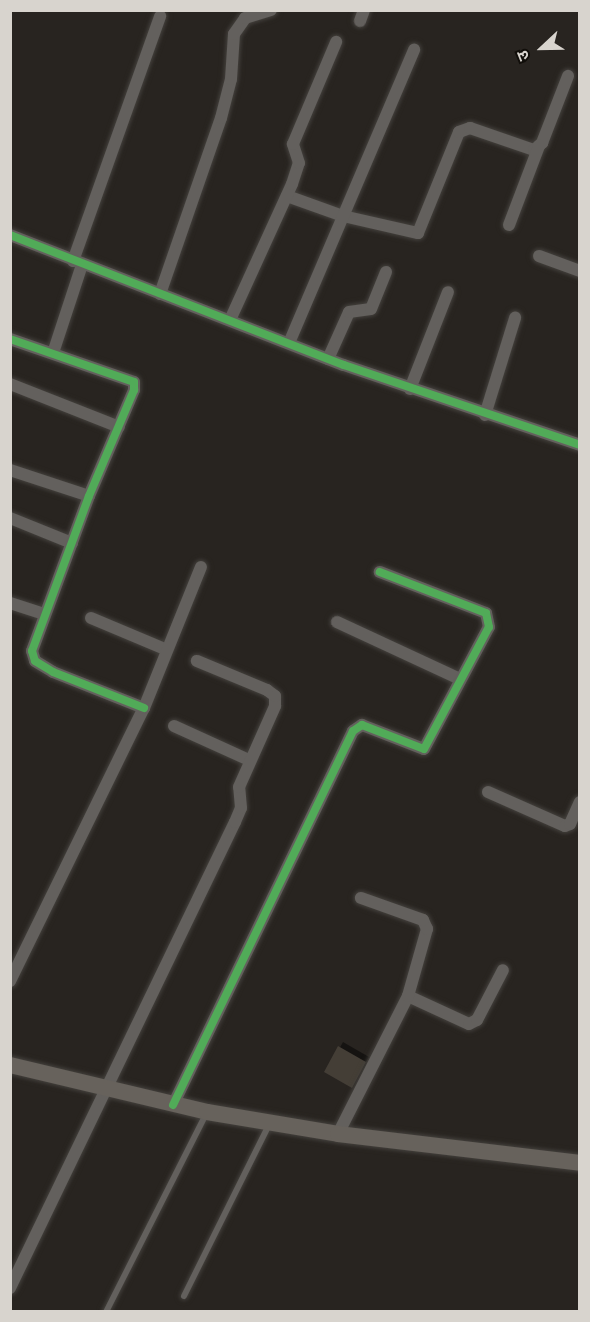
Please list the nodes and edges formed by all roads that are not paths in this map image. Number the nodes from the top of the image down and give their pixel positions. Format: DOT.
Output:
graph roads {
  1 [pos="271,10"];
  2 [pos="160,16"];
  3 [pos="336,42"];
  4 [pos="414,50"];
  5 [pos="568,76"];
  6 [pos="539,146"];
  7 [pos="286,196"];
  8 [pos="343,216"];
  9 [pos="509,225"];
  10 [pos="10,235"];
  11 [pos="539,256"];
  12 [pos="77,263"];
  13 [pos="579,271"];
  14 [pos="386,272"];
  15 [pos="448,292"];
  16 [pos="160,294"];
  17 [pos="516,318"];
  18 [pos="230,320"];
  19 [pos="10,339"];
  20 [pos="289,343"];
  21 [pos="53,353"];
  22 [pos="328,359"];
  23 [pos="10,384"];
  24 [pos="410,388"];
  25 [pos="485,415"];
  26 [pos="119,427"];
  27 [pos="579,445"];
  28 [pos="10,470"];
  29 [pos="89,496"];
  30 [pos="10,518"];
  31 [pos="72,543"];
  32 [pos="201,567"];
  33 [pos="380,572"];
  34 [pos="10,603"];
  35 [pos="43,614"];
  36 [pos="91,618"];
  37 [pos="337,622"];
  38 [pos="167,650"];
  39 [pos="197,661"];
  40 [pos="460,680"];
  41 [pos="144,708"];
  42 [pos="174,726"];
  43 [pos="249,760"];
  44 [pos="488,792"];
  45 [pos="579,802"];
  46 [pos="361,898"];
  47 [pos="503,970"];
  48 [pos="10,981"];
  49 [pos="408,996"];
  50 [pos="10,1065"];
  51 [pos="106,1087"];
  52 [pos="173,1105"];
  53 [pos="207,1112"];
  54 [pos="270,1122"];
  55 [pos="338,1134"];
  56 [pos="579,1163"];
  57 [pos="10,1288"];
  58 [pos="184,1296"];
  59 [pos="106,1311"];
  1 -- 16 [label="street"];
  2 -- 12 [label="street"];
  3 -- 7 [label="street"];
  4 -- 8 [label="street"];
  5 -- 6 [label="street"];
  6 -- 8 [label="street"];
  6 -- 9 [label="street"];
  7 -- 8 [label="street"];
  7 -- 18 [label="street"];
  8 -- 20 [label="street"];
  10 -- 12 [label="street"];
  11 -- 13 [label="street"];
  12 -- 16 [label="street"];
  12 -- 21 [label="street"];
  14 -- 22 [label="street"];
  15 -- 24 [label="street"];
  16 -- 18 [label="street"];
  17 -- 25 [label="street"];
  18 -- 20 [label="street"];
  19 -- 21 [label="street"];
  20 -- 22 [label="street"];
  21 -- 26 [label="street"];
  22 -- 24 [label="street"];
  23 -- 26 [label="street"];
  24 -- 25 [label="street"];
  25 -- 27 [label="street"];
  26 -- 29 [label="street"];
  28 -- 29 [label="street"];
  29 -- 31 [label="street"];
  30 -- 31 [label="street"];
  31 -- 35 [label="street"];
  32 -- 38 [label="street"];
  33 -- 40 [label="street"];
  34 -- 35 [label="street"];
  35 -- 41 [label="street"];
  36 -- 38 [label="street"];
  37 -- 40 [label="street"];
  38 -- 41 [label="street"];
  39 -- 43 [label="street"];
  40 -- 52 [label="street"];
  41 -- 48 [label="street"];
  42 -- 43 [label="street"];
  43 -- 51 [label="street"];
  44 -- 45 [label="street"];
  46 -- 49 [label="street"];
  47 -- 49 [label="street"];
  49 -- 55 [label="street"];
  50 -- 51 [label="main road"];
  51 -- 52 [label="main road"];
  51 -- 57 [label="street"];
  52 -- 53 [label="main road"];
  53 -- 54 [label="main road"];
  53 -- 59 [label="lane"];
  54 -- 55 [label="main road"];
  54 -- 58 [label="lane"];
  55 -- 56 [label="main road"];
}
